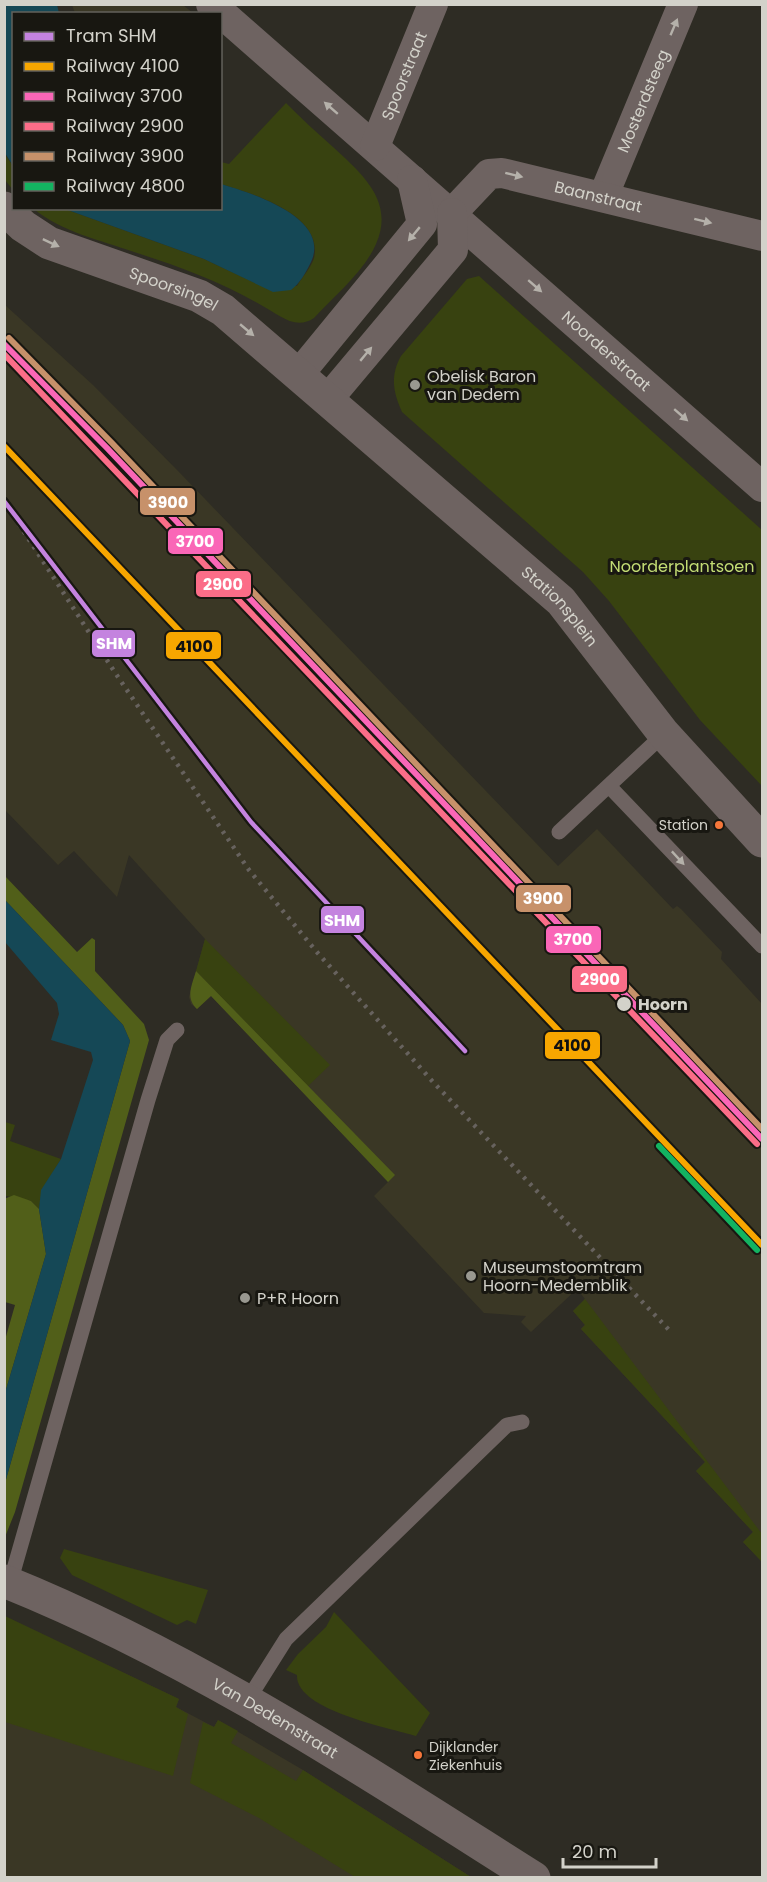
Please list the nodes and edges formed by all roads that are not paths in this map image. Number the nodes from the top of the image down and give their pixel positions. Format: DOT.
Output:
graph roads {
  1 [pos="433,4"];
  2 [pos="683,4"];
  3 [pos="222,14"];
  4 [pos="375,146"];
  5 [pos="412,180"];
  6 [pos="603,197"];
  7 [pos="4,208"];
  8 [pos="452,213"];
  9 [pos="762,236"];
  10 [pos="299,374"];
  11 [pos="328,399"];
  12 [pos="762,487"];
  13 [pos="664,734"];
  14 [pos="609,786"];
  15 [pos="559,832"];
  16 [pos="762,841"];
  17 [pos="762,946"];
  18 [pos="177,1030"];
  19 [pos="522,1422"];
  20 [pos="7,1582"];
  21 [pos="247,1701"];
  22 [pos="534,1878"];
  1 -- 4 [label="street, Spoorstraat"];
  6 -- 2 [label="street, Mosterdsteeg, one-way"];
  4 -- 3 [label="street, Noorderstraat, one-way"];
  4 -- 5 [label="street, Noorderstraat"];
  5 -- 8 [label="street, Noorderstraat"];
  5 -- 10 [label="street, one-way"];
  8 -- 6 [label="street, Baanstraat, one-way"];
  6 -- 9 [label="street, Baanstraat, one-way"];
  7 -- 10 [label="street, Spoorsingel, one-way"];
  11 -- 8 [label="street, one-way"];
  8 -- 12 [label="street, Noorderstraat, one-way"];
  10 -- 11 [label="street, Spoorsingel"];
  11 -- 13 [label="street, Stationsplein"];
  13 -- 14 [label="lane"];
  13 -- 16 [label="street, Stationsplein"];
  14 -- 15 [label="lane"];
  14 -- 17 [label="lane, one-way"];
  18 -- 20 [label="lane"];
  19 -- 21 [label="lane"];
  20 -- 21 [label="street, Van Dedemstraat"];
  21 -- 22 [label="street, Van Dedemstraat"];
}
